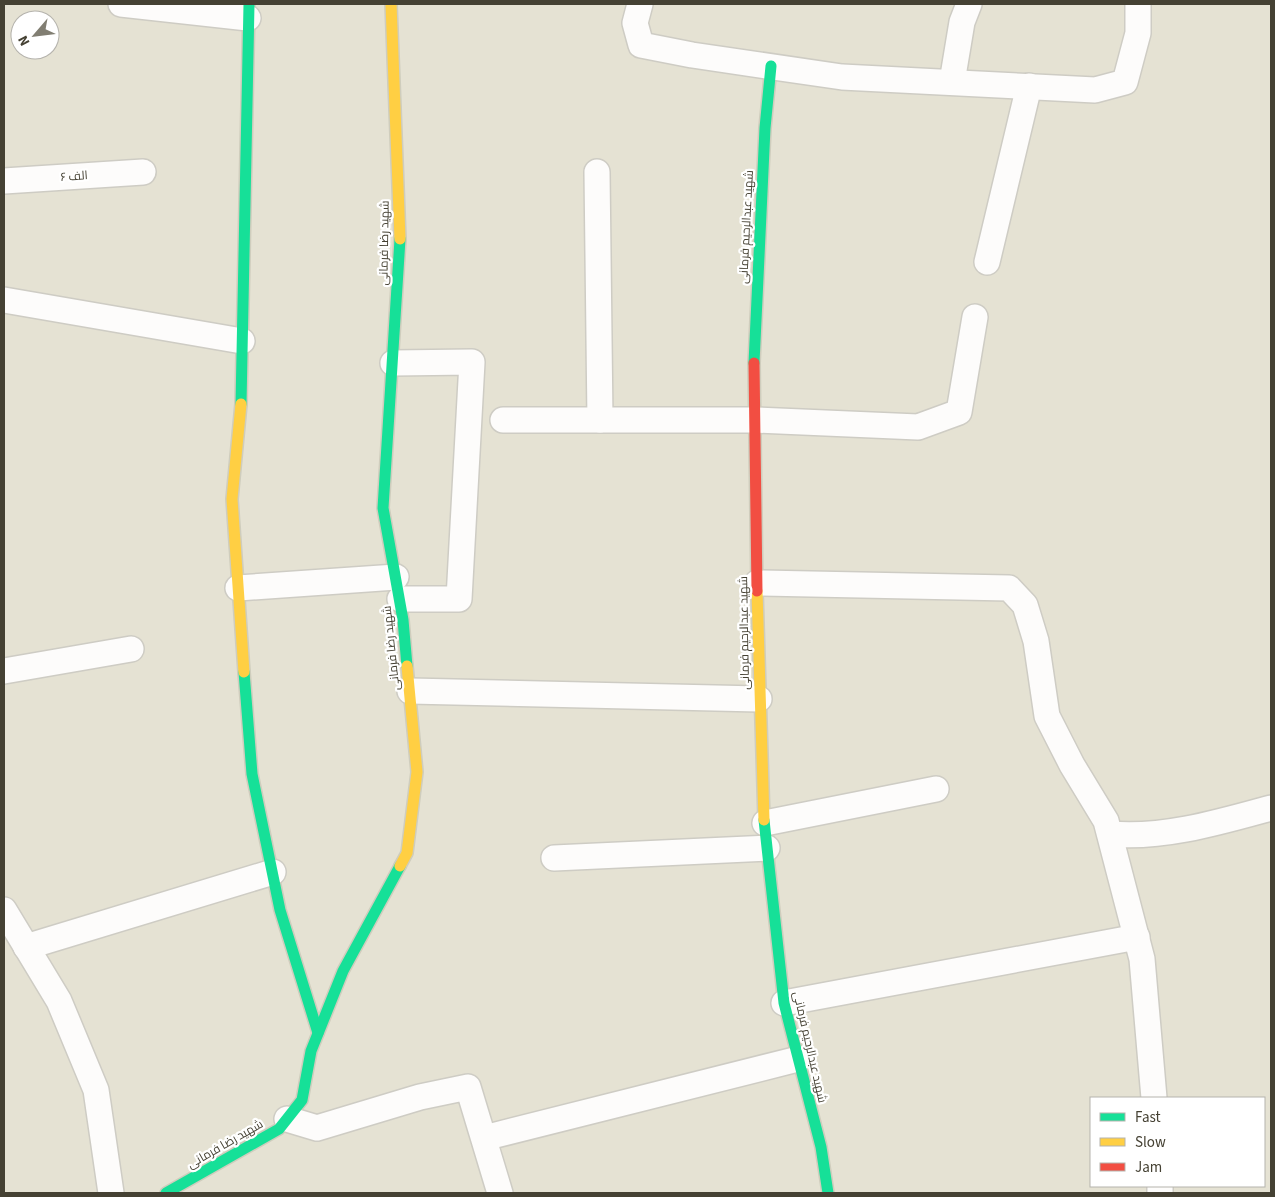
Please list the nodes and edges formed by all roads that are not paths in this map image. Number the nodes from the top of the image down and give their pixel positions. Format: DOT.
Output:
graph roads {
  1 [pos="121,4"];
  2 [pos="391,4"];
  3 [pos="640,4"];
  4 [pos="969,4"];
  5 [pos="1138,4"];
  6 [pos="249,11"];
  7 [pos="771,66"];
  8 [pos="952,82"];
  9 [pos="1029,86"];
  10 [pos="143,172"];
  11 [pos="597,172"];
  12 [pos="4,181"];
  13 [pos="987,262"];
  14 [pos="4,300"];
  15 [pos="975,317"];
  16 [pos="242,341"];
  17 [pos="392,363"];
  18 [pos="503,420"];
  19 [pos="600,420"];
  20 [pos="755,420"];
  21 [pos="757,583"];
  22 [pos="238,588"];
  23 [pos="398,588"];
  24 [pos="130,649"];
  25 [pos="4,671"];
  26 [pos="410,691"];
  27 [pos="759,699"];
  28 [pos="936,789"];
  29 [pos="1271,808"];
  30 [pos="765,823"];
  31 [pos="1110,834"];
  32 [pos="767,848"];
  33 [pos="554,858"];
  34 [pos="273,872"];
  35 [pos="4,910"];
  36 [pos="1137,937"];
  37 [pos="26,947"];
  38 [pos="784,1003"];
  39 [pos="318,1033"];
  40 [pos="798,1059"];
  41 [pos="1154,1097"];
  42 [pos="287,1119"];
  43 [pos="484,1138"];
  44 [pos="111,1193"];
  45 [pos="166,1193"];
  46 [pos="500,1193"];
  47 [pos="828,1193"];
  1 -- 6 [label="street"];
  2 -- 17 [label="street, شهید رضا فرمانی"];
  3 -- 7 [label="street"];
  4 -- 8 [label="street"];
  5 -- 9 [label="street"];
  6 -- 16 [label="street"];
  7 -- 8 [label="street"];
  7 -- 20 [label="street, شهید عبدالرحیم فرمانی"];
  8 -- 9 [label="street"];
  9 -- 13 [label="street"];
  10 -- 12 [label="street, ۶ الف"];
  11 -- 19 [label="street"];
  14 -- 16 [label="street"];
  15 -- 20 [label="street"];
  16 -- 22 [label="street"];
  17 -- 23 [label="street, شهید رضا فرمانی"];
  17 -- 23 [label="street"];
  18 -- 19 [label="street"];
  19 -- 20 [label="street"];
  20 -- 21 [label="street, شهید عبدالرحیم فرمانی"];
  21 -- 27 [label="street, شهید عبدالرحیم فرمانی"];
  21 -- 31 [label="street"];
  22 -- 23 [label="street"];
  22 -- 34 [label="street"];
  23 -- 26 [label="street, شهید رضا فرمانی"];
  24 -- 25 [label="street"];
  26 -- 27 [label="street"];
  26 -- 39 [label="street, شهید رضا فرمانی"];
  27 -- 30 [label="street, شهید عبدالرحیم فرمانی"];
  28 -- 30 [label="street"];
  29 -- 31 [label="street"];
  30 -- 32 [label="street, شهید عبدالرحیم فرمانی"];
  31 -- 36 [label="street"];
  32 -- 33 [label="street"];
  32 -- 38 [label="street, شهید عبدالرحیم فرمانی"];
  34 -- 37 [label="street"];
  34 -- 39 [label="street"];
  35 -- 37 [label="street"];
  36 -- 38 [label="street"];
  36 -- 41 [label="street"];
  37 -- 44 [label="street"];
  38 -- 40 [label="street, شهید عبدالرحیم فرمانی"];
  39 -- 42 [label="street, شهید رضا فرمانی"];
  40 -- 43 [label="street"];
  40 -- 47 [label="street, شهید عبدالرحیم فرمانی"];
  42 -- 43 [label="street"];
  42 -- 45 [label="street, شهید رضا فرمانی"];
  43 -- 46 [label="street"];
}
